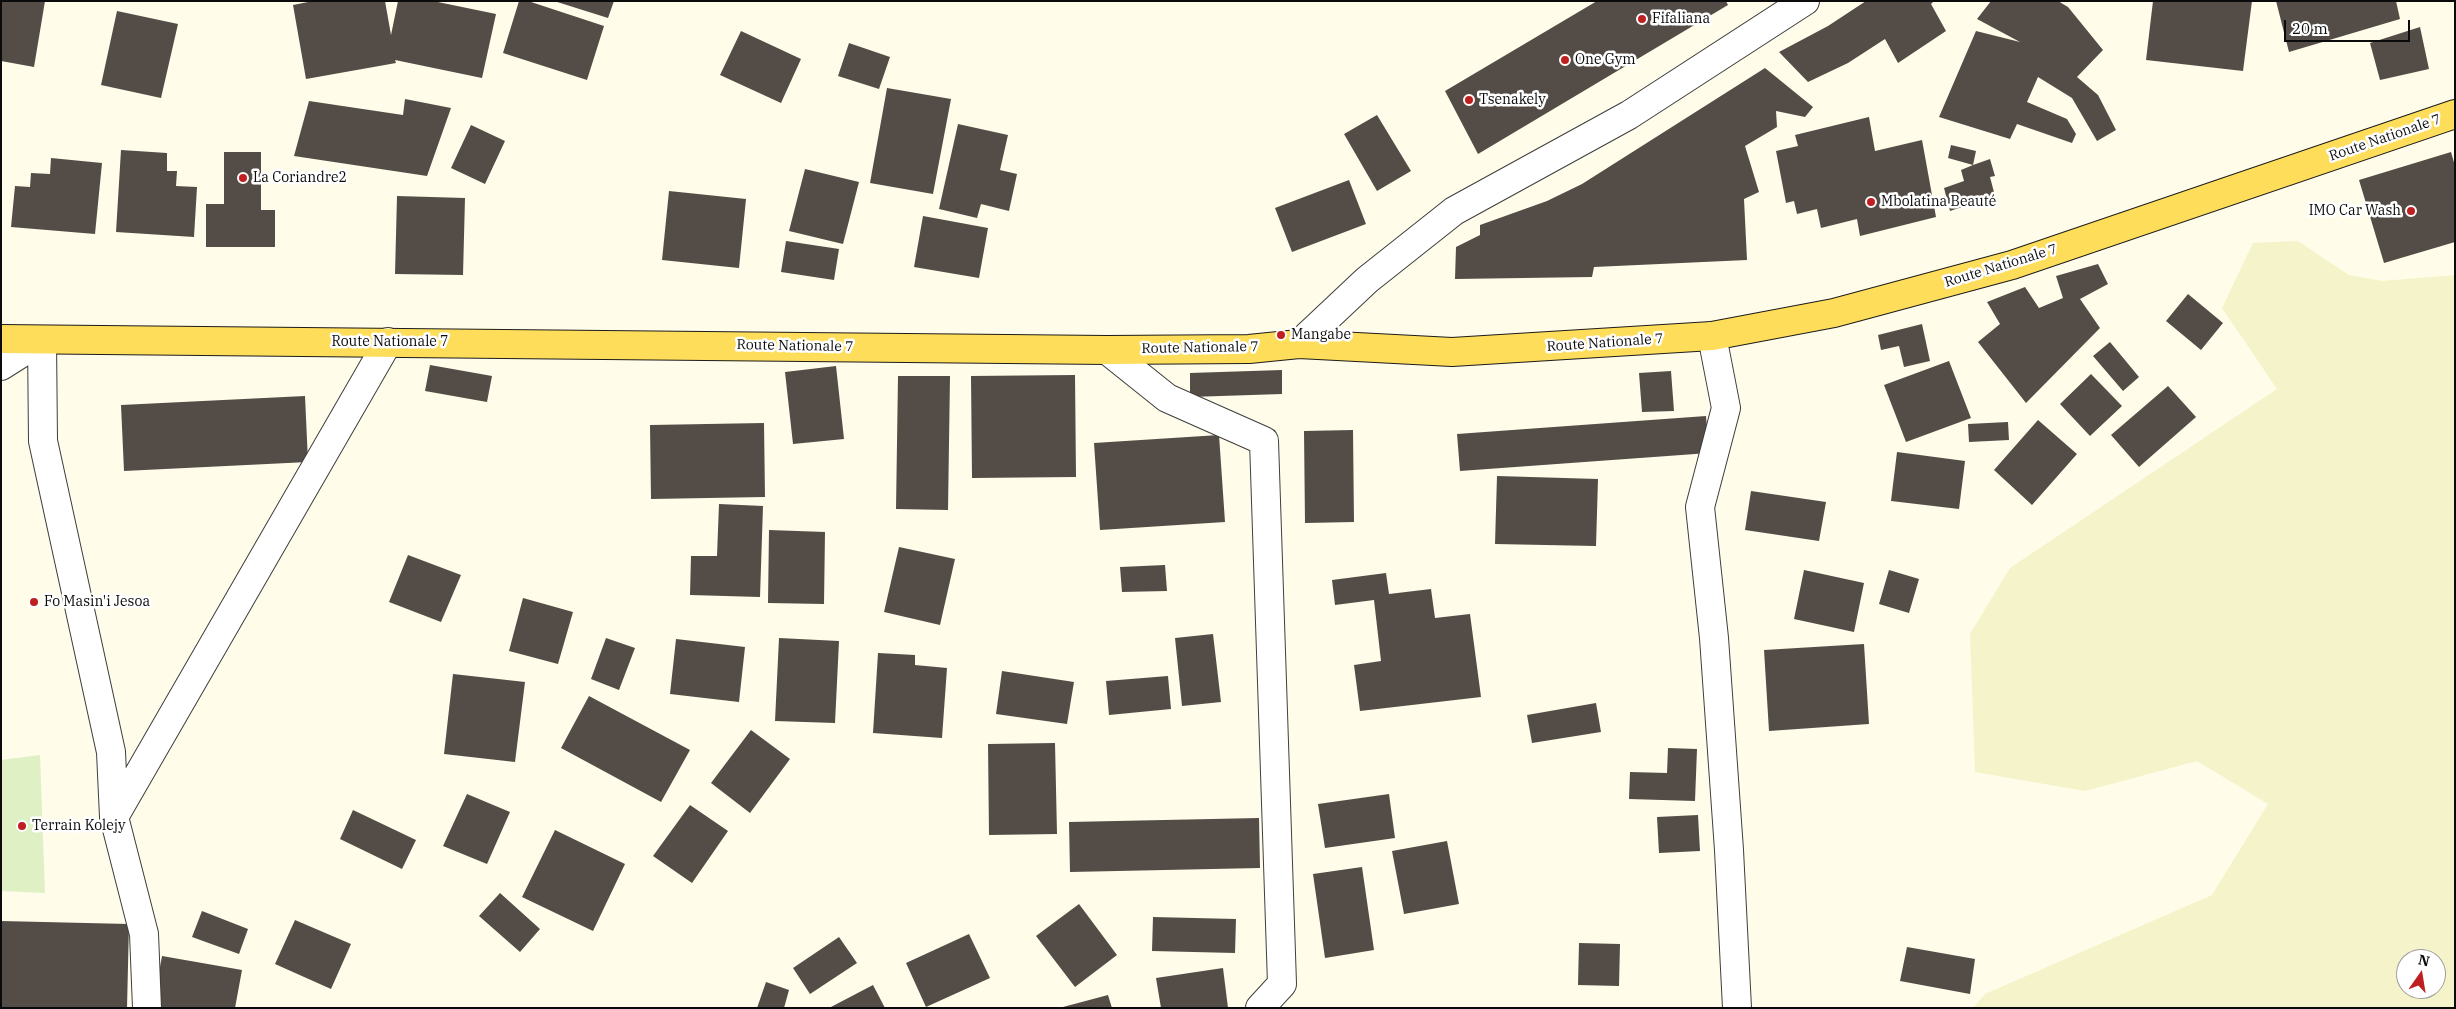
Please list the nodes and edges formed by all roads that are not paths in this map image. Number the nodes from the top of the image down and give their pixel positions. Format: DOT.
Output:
graph roads {
  1 [pos="1806,1"];
  2 [pos="2455,114"];
  3 [pos="1712,336"];
  4 [pos="1,340"];
  5 [pos="42,340"];
  6 [pos="388,342"];
  7 [pos="1299,344"];
  8 [pos="1107,350"];
  9 [pos="1,366"];
  10 [pos="114,817"];
  11 [pos="147,1008"];
  12 [pos="1260,1008"];
  13 [pos="1737,1008"];
  1 -- 7 [label="street"];
  2 -- 3 [label="main road, Route Nationale 7"];
  3 -- 7 [label="main road, Route Nationale 7"];
  3 -- 13 [label="street"];
  4 -- 5 [label="main road, Route Nationale 7"];
  5 -- 6 [label="main road, Route Nationale 7"];
  5 -- 9 [label="street"];
  5 -- 10 [label="street"];
  6 -- 8 [label="main road, Route Nationale 7"];
  6 -- 10 [label="street"];
  7 -- 8 [label="main road, Route Nationale 7"];
  8 -- 12 [label="street"];
  10 -- 11 [label="street"];
}
